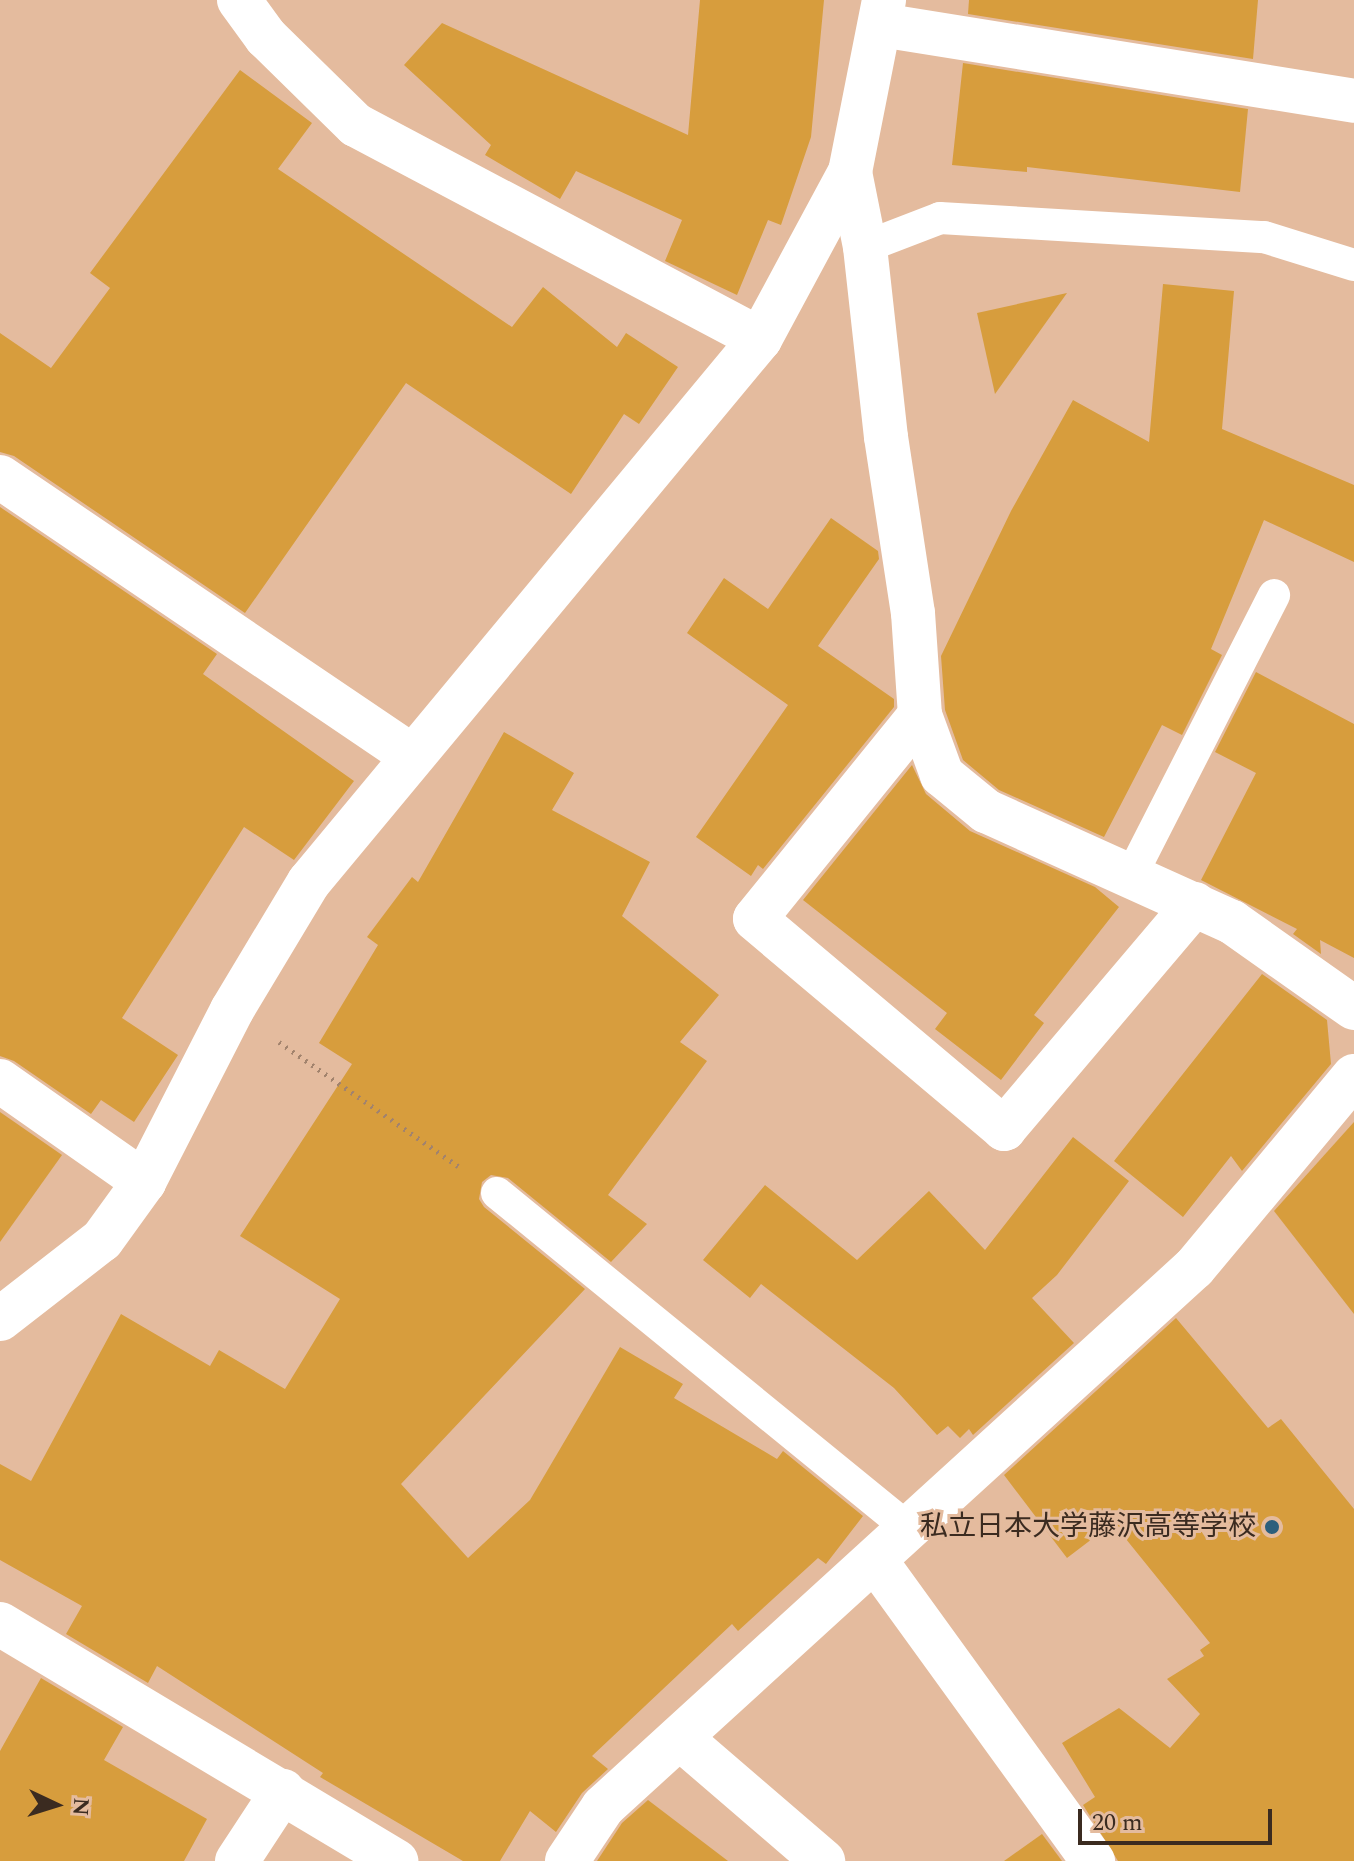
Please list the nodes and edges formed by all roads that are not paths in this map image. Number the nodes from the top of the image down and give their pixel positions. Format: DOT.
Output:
graph roads {
  1 [pos="239,0"];
  2 [pos="882,12"];
  3 [pos="1354,101"];
  4 [pos="850,172"];
  5 [pos="865,247"];
  6 [pos="1354,265"];
  7 [pos="760,339"];
  8 [pos="0,477"];
  9 [pos="1274,595"];
  10 [pos="920,715"];
  11 [pos="410,755"];
  12 [pos="1132,874"];
  13 [pos="1195,904"];
  14 [pos="1354,1008"];
  15 [pos="1354,1076"];
  16 [pos="0,1081"];
  17 [pos="144,1182"];
  18 [pos="497,1193"];
  19 [pos="0,1319"];
  20 [pos="909,1529"];
  21 [pos="875,1560"];
  22 [pos="0,1624"];
  23 [pos="680,1738"];
  24 [pos="283,1791"];
  25 [pos="237,1861"];
  26 [pos="396,1861"];
  27 [pos="567,1861"];
  28 [pos="823,1861"];
  29 [pos="1093,1861"];
  1 -- 7 [label="street"];
  2 -- 3 [label="street"];
  2 -- 4 [label="street"];
  4 -- 5 [label="street"];
  4 -- 7 [label="street"];
  5 -- 6 [label="lane"];
  5 -- 10 [label="street"];
  7 -- 11 [label="street"];
  8 -- 11 [label="street"];
  9 -- 12 [label="lane"];
  10 -- 12 [label="street"];
  10 -- 13 [label="street"];
  11 -- 17 [label="street"];
  12 -- 13 [label="street"];
  13 -- 14 [label="street"];
  15 -- 20 [label="street"];
  16 -- 17 [label="street"];
  17 -- 19 [label="street"];
  18 -- 20 [label="lane"];
  20 -- 21 [label="street"];
  21 -- 23 [label="street"];
  21 -- 29 [label="street"];
  22 -- 24 [label="street"];
  23 -- 27 [label="street"];
  23 -- 28 [label="street"];
  24 -- 25 [label="street"];
  24 -- 26 [label="street"];
}
